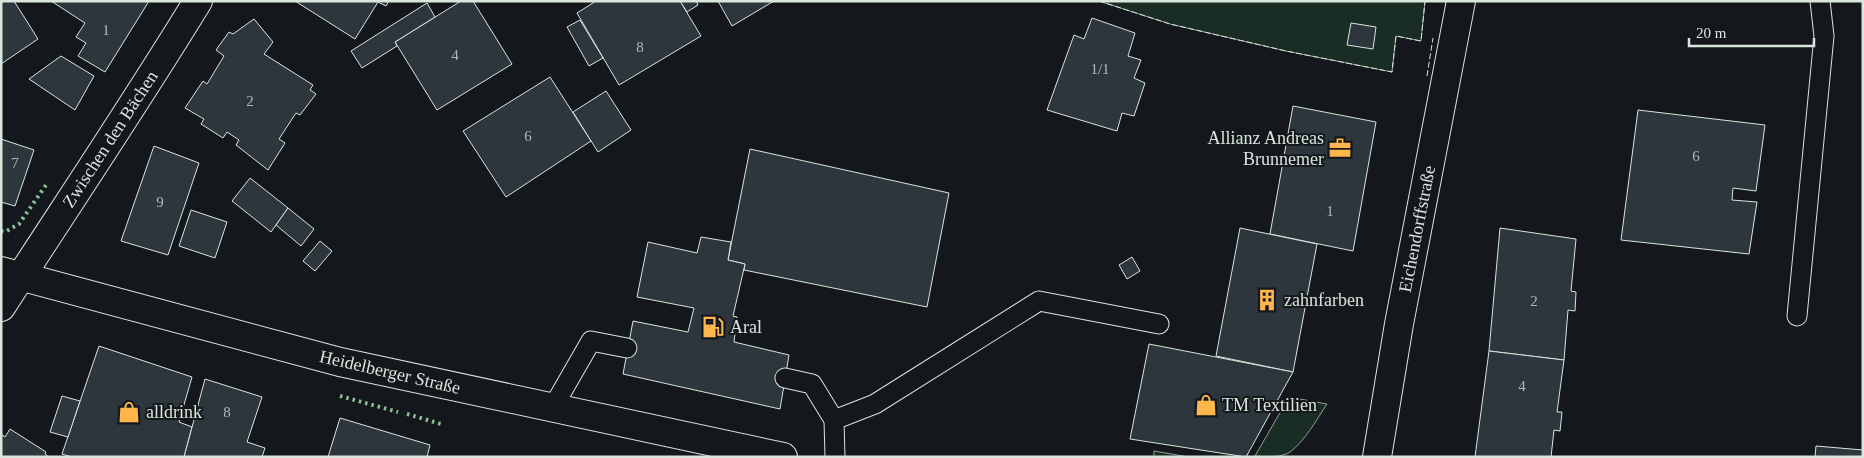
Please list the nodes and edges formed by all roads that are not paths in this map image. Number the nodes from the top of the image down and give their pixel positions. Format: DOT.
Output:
graph roads {
  1 [pos="198,1"];
  2 [pos="1461,1"];
  3 [pos="1820,1"];
  4 [pos="11,274"];
  5 [pos="1,307"];
  6 [pos="1797,316"];
  7 [pos="1159,324"];
  8 [pos="627,348"];
  9 [pos="786,378"];
  10 [pos="553,407"];
  11 [pos="834,420"];
  12 [pos="783,457"];
  13 [pos="835,457"];
  14 [pos="1377,457"];
  1 -- 4 [label="street, Zwischen den Bächen"];
  2 -- 14 [label="street, Eichendorffstraße"];
  3 -- 6 [label="lane"];
  4 -- 5 [label="street, Zwischen den Bächen"];
  4 -- 10 [label="street, Heidelberger Straße"];
  7 -- 11 [label="lane"];
  8 -- 10 [label="lane"];
  9 -- 11 [label="lane"];
  10 -- 12 [label="street, Heidelberger Straße"];
  11 -- 13 [label="lane"];
}
